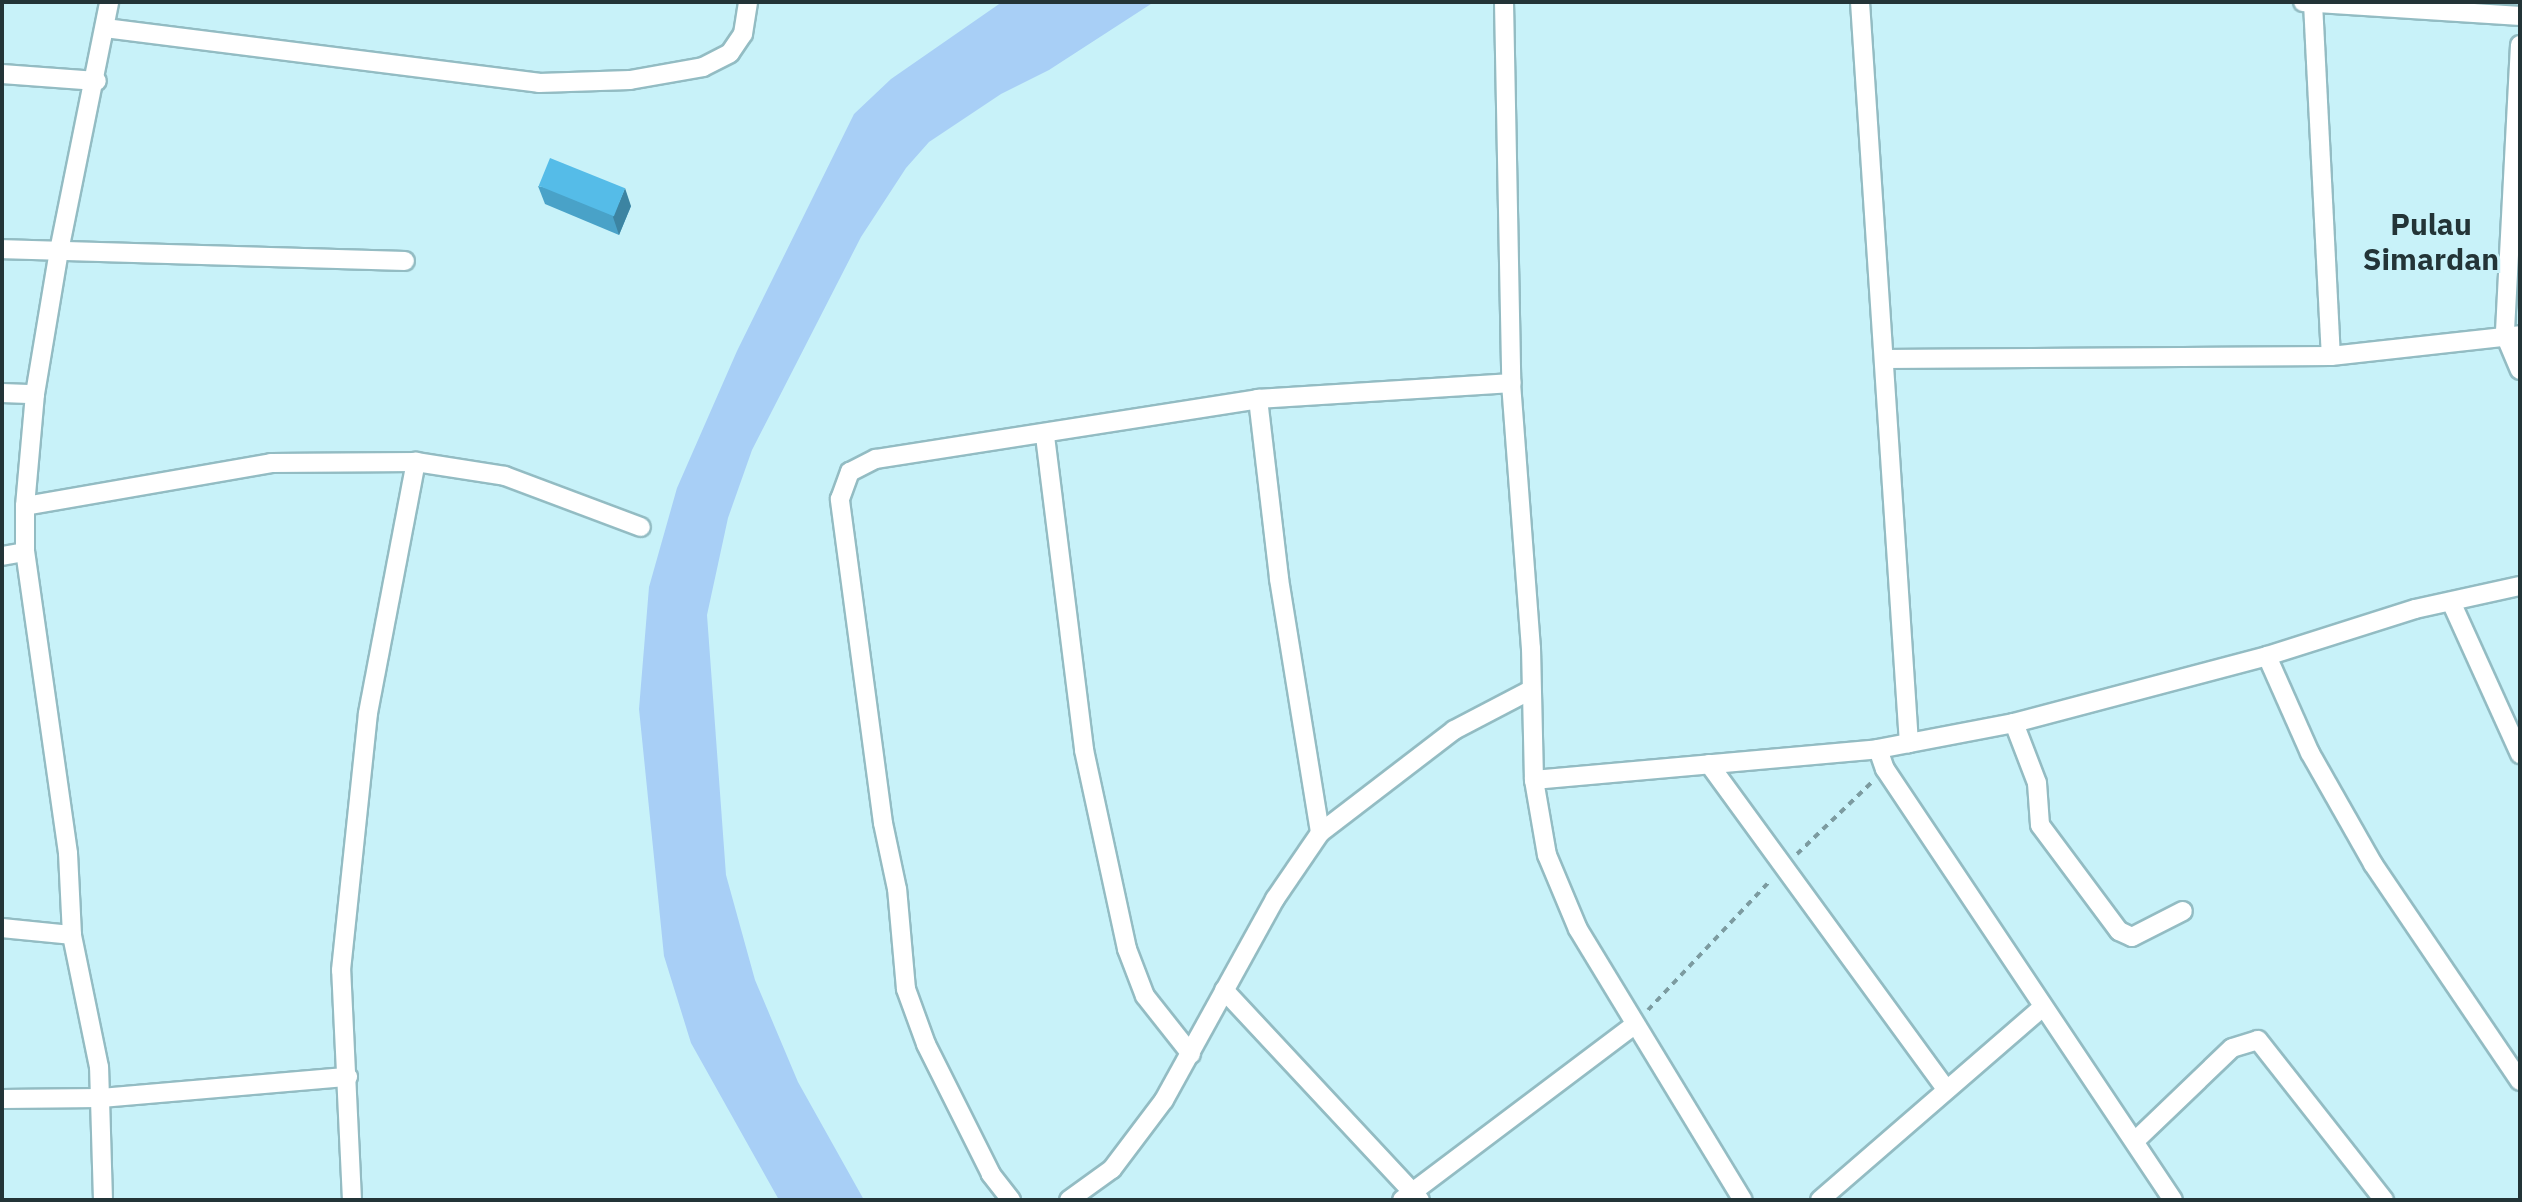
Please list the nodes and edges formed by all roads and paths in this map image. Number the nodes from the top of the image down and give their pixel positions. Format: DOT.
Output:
graph roads {
  1 [pos="109,2"];
  2 [pos="748,2"];
  3 [pos="1504,2"];
  4 [pos="1860,2"];
  5 [pos="2301,2"];
  6 [pos="2313,3"];
  7 [pos="2520,16"];
  8 [pos="105,28"];
  9 [pos="2520,45"];
  10 [pos="2,74"];
  11 [pos="97,81"];
  12 [pos="2,249"];
  13 [pos="59,251"];
  14 [pos="405,261"];
  15 [pos="2512,335"];
  16 [pos="2331,356"];
  17 [pos="1884,359"];
  18 [pos="2520,370"];
  19 [pos="1511,383"];
  20 [pos="2,393"];
  21 [pos="35,394"];
  22 [pos="1258,399"];
  23 [pos="1045,436"];
  24 [pos="416,462"];
  25 [pos="25,506"];
  26 [pos="641,527"];
  27 [pos="25,552"];
  28 [pos="2,556"];
  29 [pos="2520,586"];
  30 [pos="2452,604"];
  31 [pos="2267,656"];
  32 [pos="1529,691"];
  33 [pos="2014,723"];
  34 [pos="1909,743"];
  35 [pos="2518,746"];
  36 [pos="1878,749"];
  37 [pos="1709,764"];
  38 [pos="1885,769"];
  39 [pos="1534,780"];
  40 [pos="1320,833"];
  41 [pos="1783,867"];
  42 [pos="2183,911"];
  43 [pos="2,928"];
  44 [pos="72,935"];
  45 [pos="1224,990"];
  46 [pos="2042,1008"];
  47 [pos="1634,1025"];
  48 [pos="1191,1054"];
  49 [pos="348,1077"];
  50 [pos="2520,1081"];
  51 [pos="1946,1089"];
  52 [pos="101,1098"];
  53 [pos="2,1099"];
  54 [pos="2135,1141"];
  55 [pos="1411,1197"];
  56 [pos="103,1200"];
  57 [pos="352,1200"];
  58 [pos="1011,1200"];
  59 [pos="1069,1200"];
  60 [pos="1743,1200"];
  61 [pos="1820,1200"];
  62 [pos="2173,1200"];
  63 [pos="2384,1200"];
  1 -- 8 [label="street"];
  2 -- 8 [label="street"];
  3 -- 19 [label="street"];
  4 -- 17 [label="street"];
  5 -- 6 [label="street"];
  6 -- 7 [label="street"];
  6 -- 16 [label="street"];
  8 -- 11 [label="street"];
  9 -- 15 [label="street"];
  10 -- 11 [label="street"];
  11 -- 13 [label="street"];
  12 -- 13 [label="street"];
  13 -- 14 [label="street"];
  13 -- 21 [label="street"];
  15 -- 16 [label="street"];
  15 -- 18 [label="street"];
  16 -- 17 [label="street"];
  17 -- 34 [label="street"];
  19 -- 22 [label="street"];
  19 -- 32 [label="street"];
  20 -- 21 [label="street"];
  21 -- 25 [label="street"];
  22 -- 23 [label="street"];
  22 -- 40 [label="street"];
  23 -- 48 [label="street"];
  23 -- 58 [label="street"];
  24 -- 25 [label="street"];
  24 -- 26 [label="street"];
  24 -- 49 [label="street"];
  25 -- 27 [label="street"];
  27 -- 28 [label="street"];
  27 -- 44 [label="street"];
  29 -- 30 [label="street"];
  30 -- 31 [label="street"];
  30 -- 35 [label="street"];
  31 -- 33 [label="street"];
  31 -- 50 [label="street"];
  32 -- 39 [label="street"];
  32 -- 40 [label="street"];
  33 -- 34 [label="street"];
  33 -- 42 [label="street"];
  34 -- 36 [label="street"];
  36 -- 37 [label="street"];
  36 -- 38 [label="street"];
  37 -- 39 [label="street"];
  37 -- 41 [label="street"];
  38 -- 41 [label="path"];
  38 -- 46 [label="street"];
  39 -- 47 [label="street"];
  40 -- 45 [label="street"];
  41 -- 47 [label="path"];
  41 -- 51 [label="street"];
  43 -- 44 [label="street"];
  44 -- 52 [label="street"];
  45 -- 48 [label="street"];
  45 -- 55 [label="street"];
  46 -- 51 [label="street"];
  46 -- 54 [label="street"];
  47 -- 55 [label="street"];
  47 -- 60 [label="street"];
  48 -- 59 [label="street"];
  49 -- 52 [label="street"];
  49 -- 57 [label="street"];
  51 -- 61 [label="street"];
  52 -- 53 [label="street"];
  52 -- 56 [label="street"];
  54 -- 62 [label="street"];
  54 -- 63 [label="street"];
}
